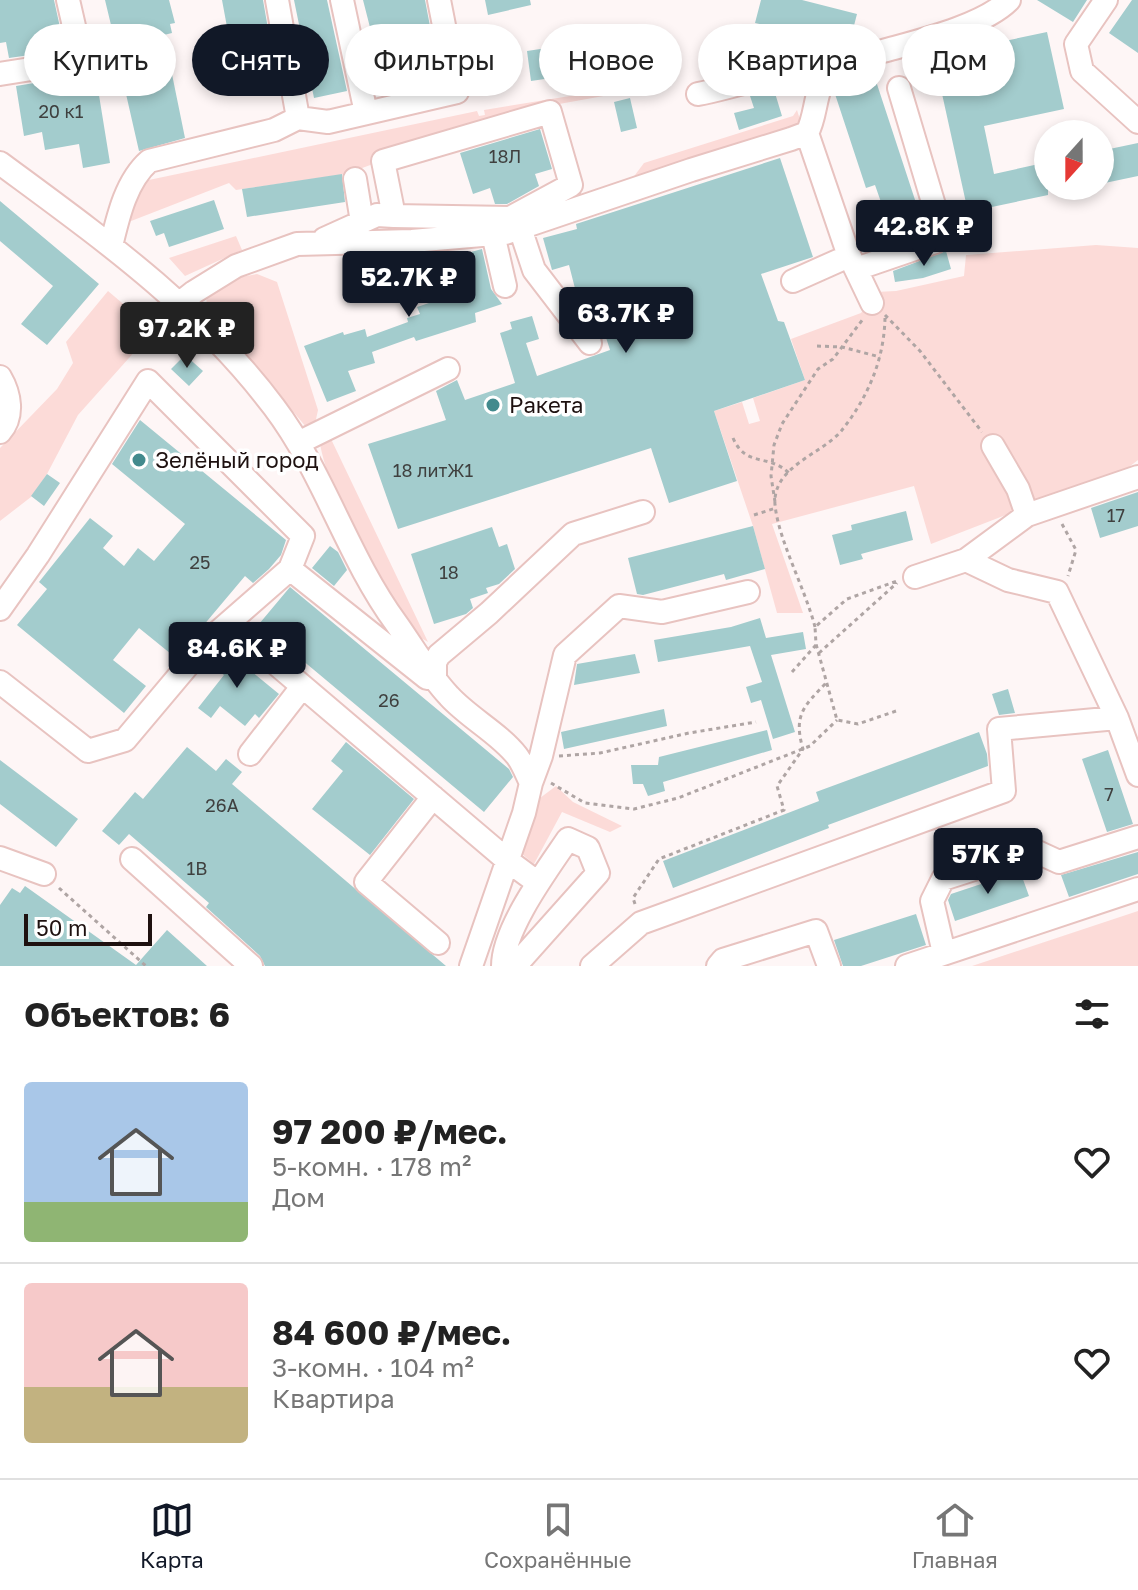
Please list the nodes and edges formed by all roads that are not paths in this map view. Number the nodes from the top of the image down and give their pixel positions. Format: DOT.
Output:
graph roads {
  1 [pos="68,0"];
  2 [pos="277,0"];
  3 [pos="342,0"];
  4 [pos="439,0"];
  5 [pos="1009,0"];
  6 [pos="1106,0"];
  7 [pos="886,49"];
  8 [pos="0,74"];
  9 [pos="899,88"];
  10 [pos="816,96"];
  11 [pos="366,113"];
  12 [pos="298,118"];
  13 [pos="1138,122"];
  14 [pos="807,133"];
  15 [pos="0,163"];
  16 [pos="355,179"];
  17 [pos="394,216"];
  18 [pos="362,222"];
  19 [pos="520,228"];
  20 [pos="493,234"];
  21 [pos="314,243"];
  22 [pos="111,246"];
  23 [pos="852,263"];
  24 [pos="793,281"];
  25 [pos="505,286"];
  26 [pos="180,303"];
  27 [pos="878,309"];
  28 [pos="590,343"];
  29 [pos="448,369"];
  30 [pos="0,377"];
  31 [pos="0,432"];
  32 [pos="298,443"];
  33 [pos="993,446"];
  34 [pos="1138,477"];
  35 [pos="643,512"];
  36 [pos="1027,515"];
  37 [pos="966,560"];
  38 [pos="290,569"];
  39 [pos="907,579"];
  40 [pos="748,592"];
  41 [pos="0,609"];
  42 [pos="261,651"];
  43 [pos="435,678"];
  44 [pos="0,682"];
  45 [pos="302,687"];
  46 [pos="449,696"];
  47 [pos="1117,718"];
  48 [pos="1134,748"];
  49 [pos="250,754"];
  50 [pos="536,770"];
  51 [pos="1138,775"];
  52 [pos="433,797"];
  53 [pos="1138,837"];
  54 [pos="0,858"];
  55 [pos="132,859"];
  56 [pos="507,860"];
  57 [pos="44,874"];
  58 [pos="538,883"];
  59 [pos="1138,889"];
  60 [pos="438,943"];
  61 [pos="944,953"];
  62 [pos="251,966"];
  63 [pos="471,966"];
  64 [pos="503,966"];
  65 [pos="515,966"];
  66 [pos="592,966"];
  67 [pos="718,966"];
  68 [pos="829,966"];
  69 [pos="907,966"];
  1 -- 8 [label="street"];
  2 -- 12 [label="street"];
  3 -- 11 [label="street"];
  4 -- 11 [label="street"];
  5 -- 7 [label="street"];
  6 -- 13 [label="street"];
  9 -- 23 [label="street"];
  10 -- 14 [label="street"];
  11 -- 12 [label="street"];
  12 -- 22 [label="street"];
  14 -- 19 [label="street"];
  14 -- 23 [label="street"];
  15 -- 22 [label="street"];
  16 -- 18 [label="street"];
  17 -- 17 [label="street"];
  17 -- 18 [label="street"];
  18 -- 21 [label="street"];
  19 -- 20 [label="street"];
  19 -- 28 [label="street"];
  20 -- 21 [label="street"];
  20 -- 25 [label="street"];
  21 -- 26 [label="street"];
  22 -- 26 [label="street"];
  23 -- 24 [label="street"];
  23 -- 27 [label="street"];
  26 -- 32 [label="street"];
  29 -- 32 [label="street"];
  30 -- 31 [label="street"];
  32 -- 43 [label="street"];
  33 -- 36 [label="street"];
  34 -- 36 [label="street"];
  35 -- 43 [label="street"];
  36 -- 37 [label="street"];
  37 -- 39 [label="street"];
  37 -- 47 [label="street"];
  38 -- 41 [label="street"];
  38 -- 44 [label="street"];
  38 -- 46 [label="street"];
  40 -- 50 [label="street"];
  42 -- 45 [label="street"];
  43 -- 46 [label="street"];
  45 -- 49 [label="street"];
  45 -- 52 [label="street"];
  46 -- 50 [label="street"];
  47 -- 48 [label="street"];
  47 -- 66 [label="street"];
  48 -- 51 [label="street"];
  50 -- 56 [label="street"];
  52 -- 56 [label="street"];
  52 -- 60 [label="street"];
  53 -- 61 [label="street"];
  54 -- 57 [label="street"];
  55 -- 62 [label="street"];
  56 -- 58 [label="street"];
  56 -- 63 [label="street"];
  58 -- 64 [label="street"];
  58 -- 65 [label="street"];
  59 -- 61 [label="street"];
  61 -- 69 [label="street"];
  67 -- 68 [label="street"];
}
